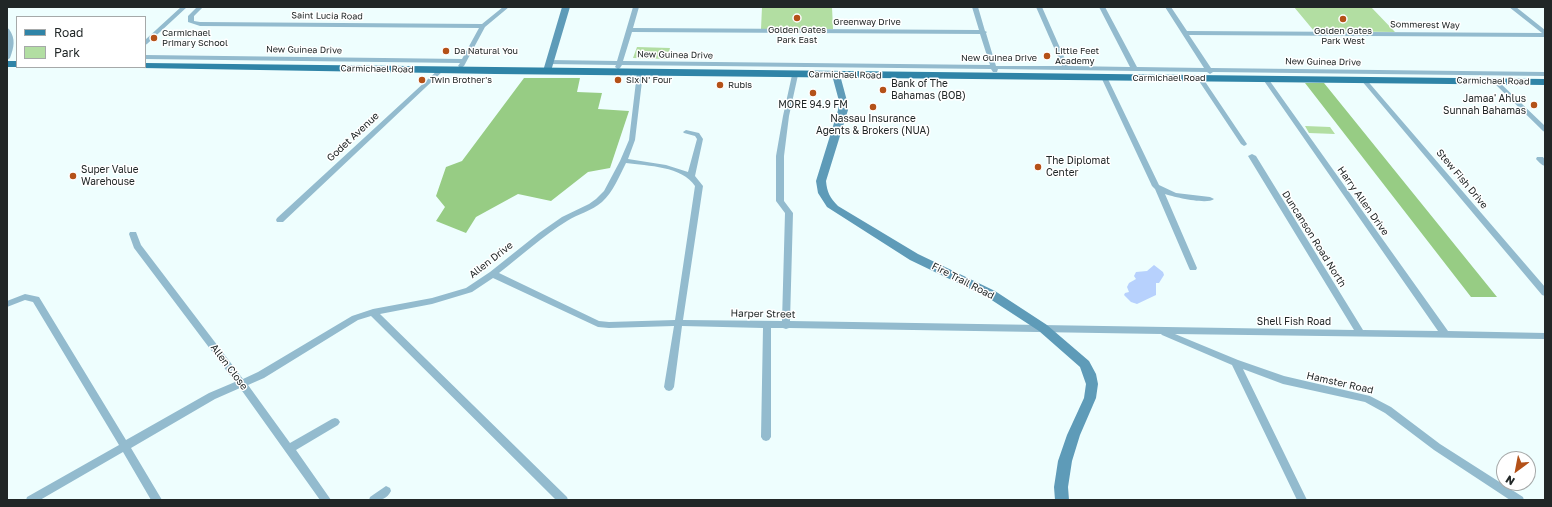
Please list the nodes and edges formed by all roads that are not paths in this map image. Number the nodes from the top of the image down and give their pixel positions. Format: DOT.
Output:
graph roads {
  1 [pos="184,7"];
  2 [pos="200,7"];
  3 [pos="506,7"];
  4 [pos="566,7"];
  5 [pos="636,7"];
  6 [pos="975,7"];
  7 [pos="1039,7"];
  8 [pos="1102,7"];
  9 [pos="1168,7"];
  10 [pos="1512,7"];
  11 [pos="483,26"];
  12 [pos="7,30"];
  13 [pos="630,30"];
  14 [pos="984,32"];
  15 [pos="1185,33"];
  16 [pos="1545,34"];
  17 [pos="146,42"];
  18 [pos="146,57"];
  19 [pos="7,58"];
  20 [pos="153,58"];
  21 [pos="464,61"];
  22 [pos="146,65"];
  23 [pos="146,66"];
  24 [pos="548,66"];
  25 [pos="618,68"];
  26 [pos="1066,68"];
  27 [pos="1134,68"];
  28 [pos="1208,69"];
  29 [pos="441,70"];
  30 [pos="458,70"];
  31 [pos="996,72"];
  32 [pos="640,73"];
  33 [pos="1545,74"];
  34 [pos="795,75"];
  35 [pos="836,75"];
  36 [pos="1104,77"];
  37 [pos="1200,78"];
  38 [pos="1213,78"];
  39 [pos="1265,78"];
  40 [pos="1363,79"];
  41 [pos="1495,81"];
  42 [pos="1545,82"];
  43 [pos="1545,130"];
  44 [pos="686,132"];
  45 [pos="1244,144"];
  46 [pos="1252,156"];
  47 [pos="624,161"];
  48 [pos="691,176"];
  49 [pos="1159,189"];
  50 [pos="1210,199"];
  51 [pos="280,220"];
  52 [pos="133,234"];
  53 [pos="1193,268"];
  54 [pos="493,274"];
  55 [pos="1545,293"];
  56 [pos="7,304"];
  57 [pos="373,312"];
  58 [pos="680,323"];
  59 [pos="767,325"];
  60 [pos="786,326"];
  61 [pos="1043,328"];
  62 [pos="1160,331"];
  63 [pos="1360,333"];
  64 [pos="1445,334"];
  65 [pos="1545,336"];
  66 [pos="1235,363"];
  67 [pos="242,384"];
  68 [pos="669,387"];
  69 [pos="335,422"];
  70 [pos="766,437"];
  71 [pos="125,446"];
  72 [pos="289,449"];
  73 [pos="386,491"];
  74 [pos="31,500"];
  75 [pos="157,500"];
  76 [pos="326,500"];
  77 [pos="374,500"];
  78 [pos="563,500"];
  79 [pos="1062,500"];
  80 [pos="1302,500"];
  81 [pos="1519,500"];
  1 -- 17 [label="street"];
  2 -- 11 [label="street, Saint Lucia Road"];
  3 -- 11 [label="street"];
  4 -- 24 [label="street"];
  5 -- 13 [label="street"];
  6 -- 14 [label="street"];
  7 -- 26 [label="street"];
  8 -- 27 [label="street"];
  9 -- 15 [label="street"];
  10 -- 16 [label="street"];
  11 -- 21 [label="street"];
  12 -- 19 [label="street"];
  13 -- 14 [label="street, Greenway Drive"];
  13 -- 25 [label="street"];
  14 -- 31 [label="street"];
  15 -- 16 [label="street, Sommerest Way"];
  15 -- 28 [label="street"];
  18 -- 20 [label="street, New Guinea Drive"];
  20 -- 21 [label="street, New Guinea Drive"];
  20 -- 22 [label="street"];
  21 -- 30 [label="street"];
  23 -- 29 [label="main road, Carmichael Road"];
  24 -- 25 [label="main road, Carmichael Road"];
  24 -- 30 [label="main road, Carmichael Road"];
  25 -- 31 [label="street, New Guinea Drive"];
  25 -- 32 [label="main road, Carmichael Road"];
  26 -- 27 [label="street, New Guinea Drive"];
  26 -- 31 [label="street, New Guinea Drive"];
  27 -- 28 [label="street, New Guinea Drive"];
  28 -- 33 [label="street, New Guinea Drive"];
  28 -- 38 [label="street"];
  29 -- 30 [label="main road, Carmichael Road"];
  29 -- 51 [label="street, Godet Avenue"];
  31 -- 35 [label="main road, Carmichael Road"];
  31 -- 36 [label="main road, Carmichael Road"];
  32 -- 34 [label="main road, Carmichael Road"];
  32 -- 47 [label="street, Allen Drive"];
  34 -- 35 [label="main road, Carmichael Road"];
  34 -- 60 [label="street"];
  35 -- 61 [label="street, Fire Trail Road"];
  36 -- 37 [label="main road, Carmichael Road"];
  36 -- 49 [label="street"];
  37 -- 38 [label="main road, Carmichael Road"];
  37 -- 45 [label="street"];
  38 -- 39 [label="main road, Carmichael Road"];
  39 -- 40 [label="main road, Carmichael Road"];
  39 -- 64 [label="street, Harry Allen Drive"];
  40 -- 41 [label="main road, Carmichael Road"];
  40 -- 55 [label="street, Stew Fish Drive"];
  41 -- 42 [label="main road, Carmichael Road"];
  41 -- 43 [label="street"];
  44 -- 48 [label="street"];
  46 -- 63 [label="street, Duncanson Road North"];
  47 -- 48 [label="street"];
  47 -- 54 [label="street, Allen Drive"];
  48 -- 58 [label="street"];
  49 -- 50 [label="street"];
  49 -- 53 [label="street"];
  52 -- 67 [label="street, Allen Close"];
  54 -- 57 [label="street, Allen Drive"];
  54 -- 58 [label="street, Harper Street"];
  56 -- 71 [label="street"];
  57 -- 67 [label="street, Allen Drive"];
  57 -- 78 [label="street"];
  58 -- 59 [label="street, Harper Street"];
  58 -- 68 [label="street"];
  59 -- 60 [label="street, Harper Street"];
  59 -- 70 [label="street"];
  60 -- 61 [label="street, Harper Street"];
  61 -- 62 [label="street, Shell Fish Road"];
  61 -- 79 [label="street, Fire Trail Road"];
  62 -- 63 [label="street, Shell Fish Road"];
  62 -- 66 [label="street, Hamster Road"];
  63 -- 64 [label="street, Shell Fish Road"];
  64 -- 65 [label="street, Shell Fish Road"];
  66 -- 80 [label="street"];
  66 -- 81 [label="street, Hamster Road"];
  67 -- 71 [label="street, Allen Drive"];
  67 -- 72 [label="street, Allen Close"];
  69 -- 72 [label="street"];
  71 -- 74 [label="street, Allen Drive"];
  71 -- 75 [label="street"];
  72 -- 76 [label="street, Allen Close"];
  73 -- 77 [label="street"];
}
